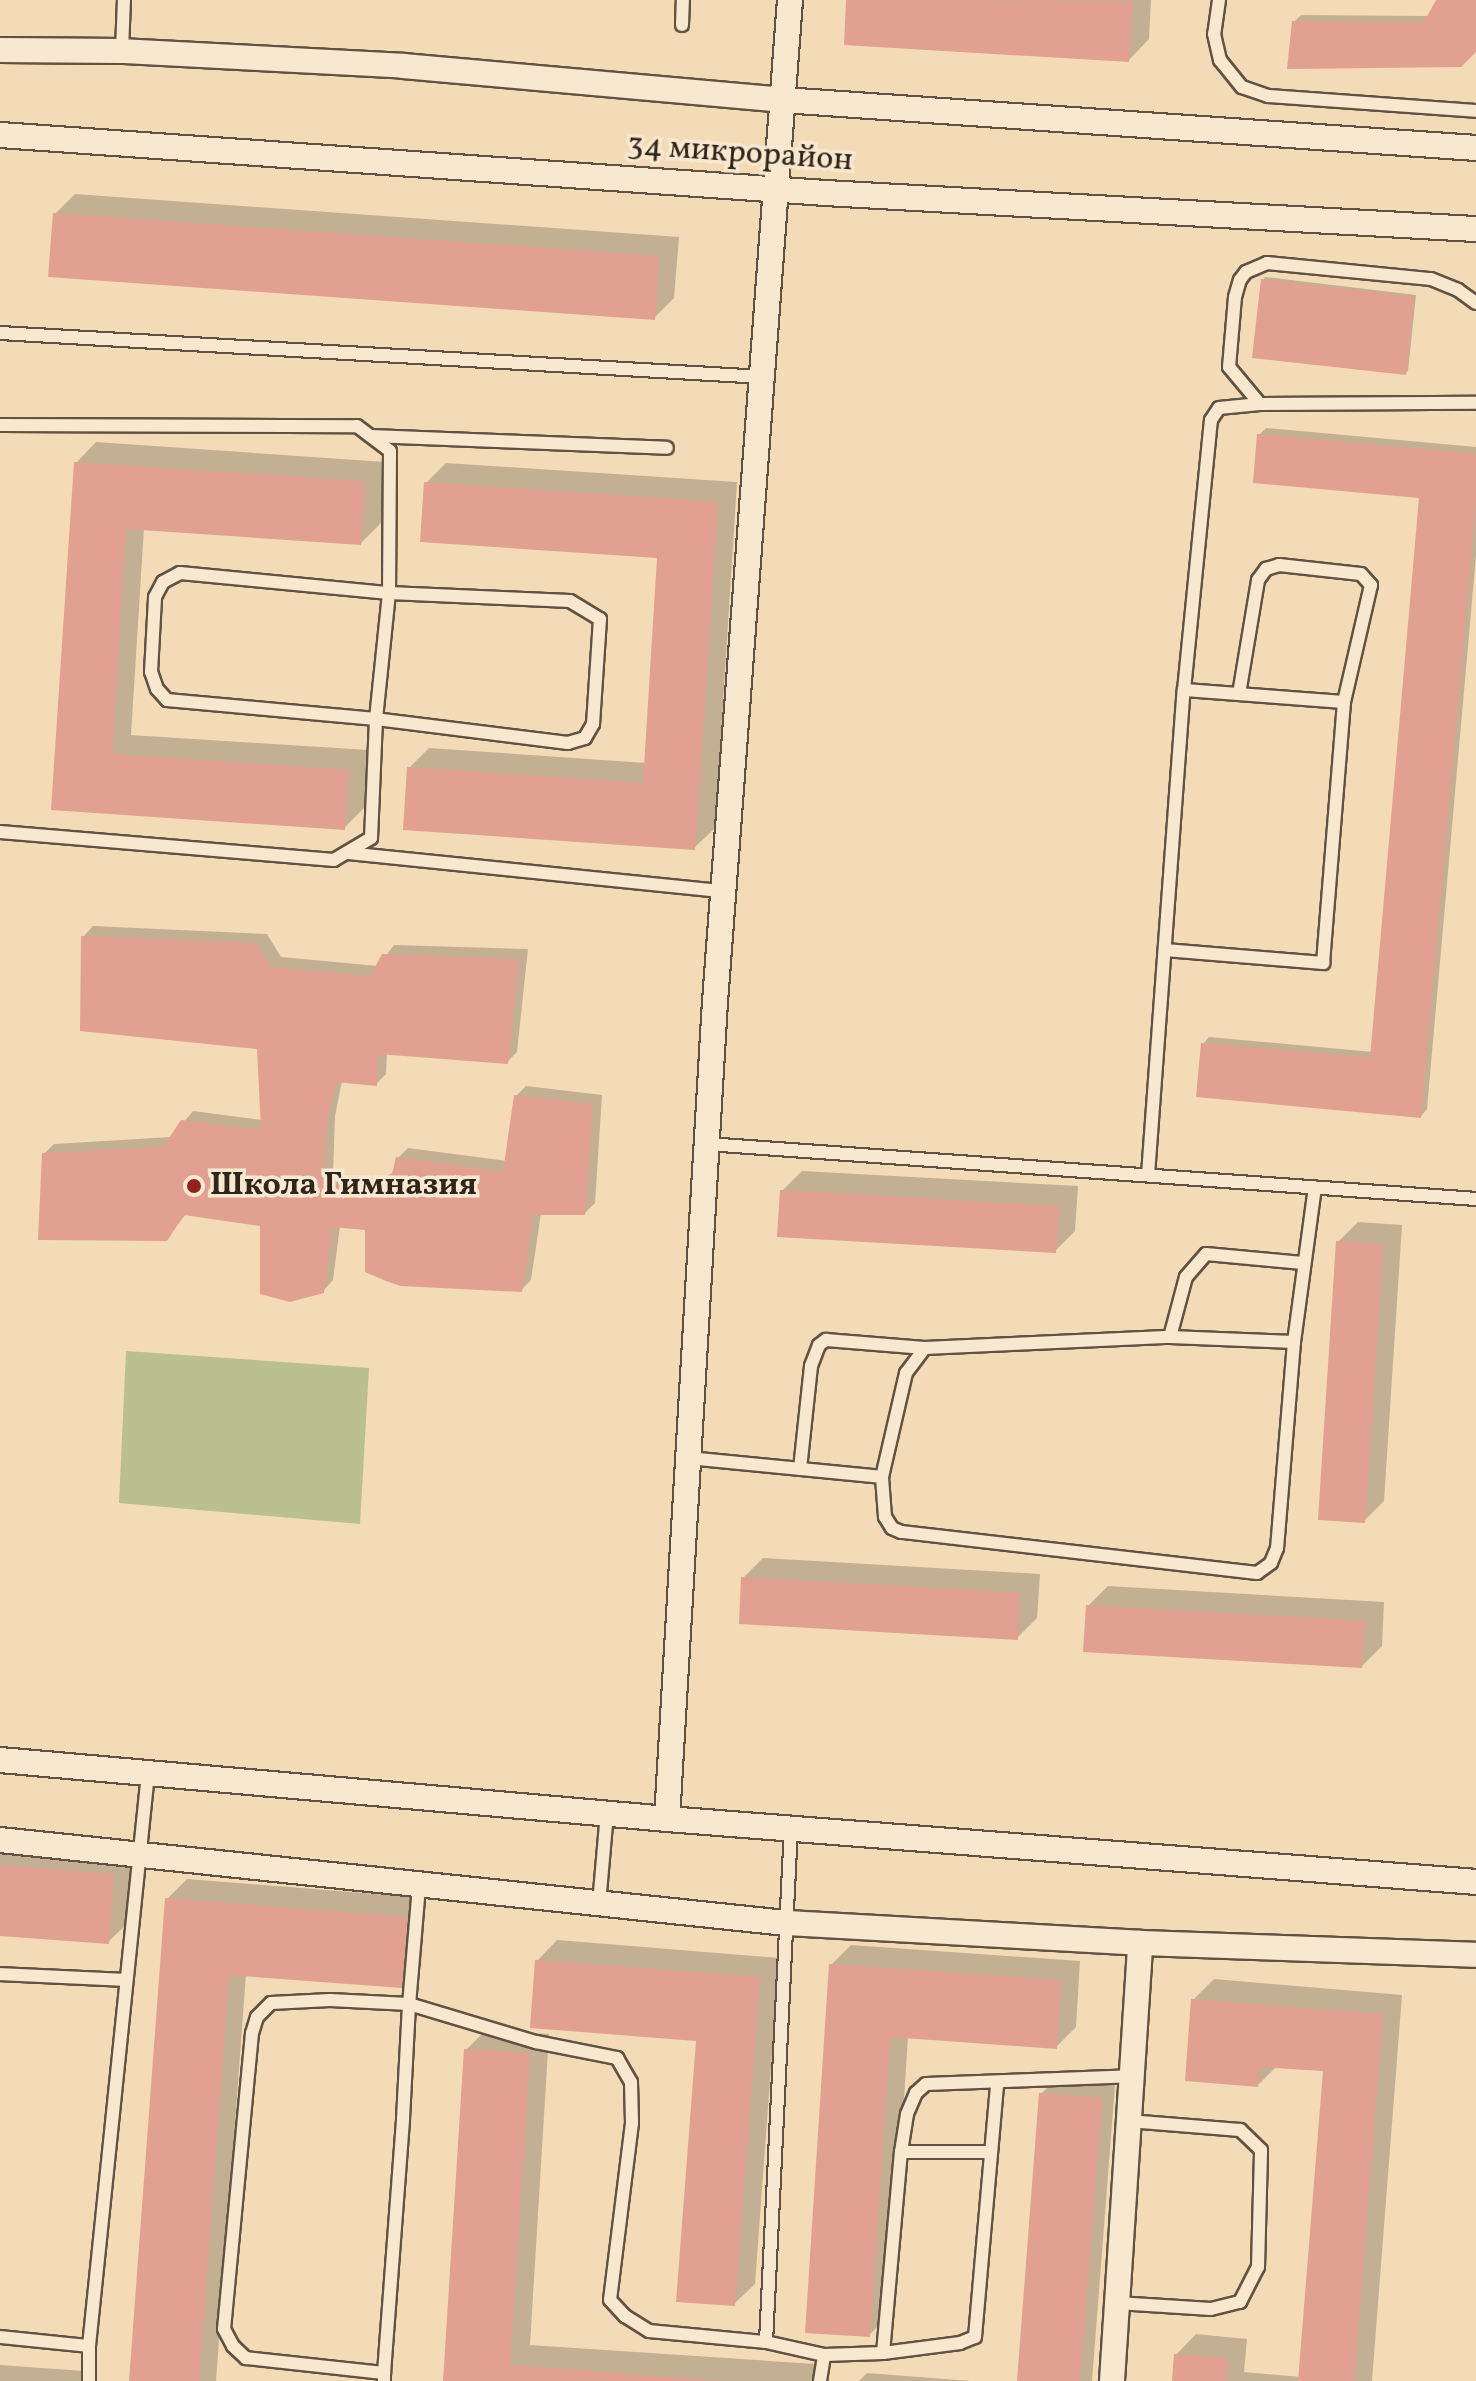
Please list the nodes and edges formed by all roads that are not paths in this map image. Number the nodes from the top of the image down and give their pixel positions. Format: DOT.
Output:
graph roads {
  1 [pos="124,0"];
  2 [pos="683,0"];
  3 [pos="790,0"];
  4 [pos="1219,0"];
  5 [pos="682,25"];
  6 [pos="0,50"];
  7 [pos="122,51"];
  8 [pos="783,100"];
  9 [pos="1476,111"];
  10 [pos="0,135"];
  11 [pos="1476,148"];
  12 [pos="776,189"];
  13 [pos="1476,229"];
  14 [pos="1476,303"];
  15 [pos="0,333"];
  16 [pos="764,377"];
  17 [pos="1476,403"];
  18 [pos="1260,404"];
  19 [pos="0,425"];
  20 [pos="371,436"];
  21 [pos="667,448"];
  22 [pos="389,593"];
  23 [pos="1184,690"];
  24 [pos="1239,694"];
  25 [pos="1344,702"];
  26 [pos="376,719"];
  27 [pos="0,832"];
  28 [pos="347,853"];
  29 [pos="724,891"];
  30 [pos="1165,950"];
  31 [pos="707,1144"];
  32 [pos="1148,1175"];
  33 [pos="1315,1187"];
  34 [pos="1476,1199"];
  35 [pos="1303,1263"];
  36 [pos="1170,1337"];
  37 [pos="1294,1342"];
  38 [pos="925,1348"];
  39 [pos="689,1458"];
  40 [pos="800,1469"];
  41 [pos="882,1477"];
  42 [pos="0,1760"];
  43 [pos="148,1773"];
  44 [pos="607,1813"];
  45 [pos="667,1819"];
  46 [pos="791,1828"];
  47 [pos="0,1840"];
  48 [pos="139,1853"];
  49 [pos="1476,1882"];
  50 [pos="419,1886"];
  51 [pos="599,1904"];
  52 [pos="786,1923"];
  53 [pos="1140,1943"];
  54 [pos="1476,1955"];
  55 [pos="0,1974"];
  56 [pos="126,1980"];
  57 [pos="409,2004"];
  58 [pos="1131,2076"];
  59 [pos="997,2083"];
  60 [pos="1128,2121"];
  61 [pos="901,2152"];
  62 [pos="991,2152"];
  63 [pos="1117,2303"];
  64 [pos="0,2337"];
  65 [pos="766,2342"];
  66 [pos="89,2346"];
  67 [pos="883,2353"];
  68 [pos="824,2355"];
  69 [pos="384,2377"];
  70 [pos="89,2381"];
  71 [pos="820,2381"];
  72 [pos="1112,2381"];
  1 -- 7 [label="lane"];
  2 -- 5 [label="lane"];
  3 -- 8 [label="street"];
  4 -- 9 [label="lane"];
  6 -- 7 [label="street"];
  7 -- 8 [label="street"];
  8 -- 11 [label="street"];
  8 -- 12 [label="street"];
  10 -- 12 [label="street, 34 микрорайон"];
  12 -- 13 [label="street, 34 микрорайон"];
  12 -- 16 [label="street"];
  14 -- 18 [label="lane"];
  15 -- 16 [label="lane"];
  16 -- 29 [label="street"];
  17 -- 18 [label="lane"];
  18 -- 23 [label="lane"];
  19 -- 20 [label="lane"];
  20 -- 21 [label="lane"];
  20 -- 22 [label="lane"];
  22 -- 26 [label="lane"];
  22 -- 26 [label="lane"];
  22 -- 26 [label="lane"];
  23 -- 24 [label="lane"];
  23 -- 30 [label="lane"];
  24 -- 25 [label="lane"];
  24 -- 25 [label="lane"];
  25 -- 30 [label="lane"];
  26 -- 28 [label="lane"];
  27 -- 28 [label="lane"];
  28 -- 29 [label="lane"];
  29 -- 31 [label="street"];
  30 -- 32 [label="lane"];
  31 -- 32 [label="lane"];
  31 -- 39 [label="street"];
  32 -- 33 [label="lane"];
  33 -- 34 [label="lane"];
  33 -- 35 [label="lane"];
  35 -- 36 [label="lane"];
  35 -- 37 [label="lane"];
  36 -- 37 [label="lane"];
  36 -- 38 [label="lane"];
  37 -- 41 [label="lane"];
  38 -- 40 [label="lane"];
  38 -- 41 [label="lane"];
  39 -- 40 [label="lane"];
  39 -- 45 [label="street"];
  40 -- 41 [label="lane"];
  42 -- 43 [label="street"];
  43 -- 44 [label="street"];
  43 -- 48 [label="lane"];
  44 -- 45 [label="street"];
  44 -- 51 [label="lane"];
  45 -- 46 [label="street"];
  46 -- 49 [label="street"];
  46 -- 52 [label="lane"];
  47 -- 48 [label="street"];
  48 -- 50 [label="street"];
  48 -- 56 [label="lane"];
  50 -- 51 [label="street"];
  50 -- 57 [label="lane"];
  51 -- 52 [label="street"];
  52 -- 53 [label="street"];
  52 -- 65 [label="lane"];
  53 -- 54 [label="street"];
  53 -- 58 [label="street"];
  55 -- 56 [label="lane"];
  56 -- 66 [label="lane"];
  57 -- 65 [label="lane"];
  57 -- 69 [label="lane"];
  57 -- 69 [label="lane"];
  58 -- 59 [label="lane"];
  58 -- 60 [label="street"];
  59 -- 61 [label="lane"];
  59 -- 62 [label="lane"];
  60 -- 63 [label="street"];
  60 -- 63 [label="lane"];
  61 -- 62 [label="lane"];
  61 -- 67 [label="lane"];
  62 -- 67 [label="lane"];
  63 -- 72 [label="street"];
  64 -- 66 [label="lane"];
  65 -- 68 [label="lane"];
  66 -- 70 [label="lane"];
  67 -- 68 [label="lane"];
  68 -- 71 [label="lane"];
}
